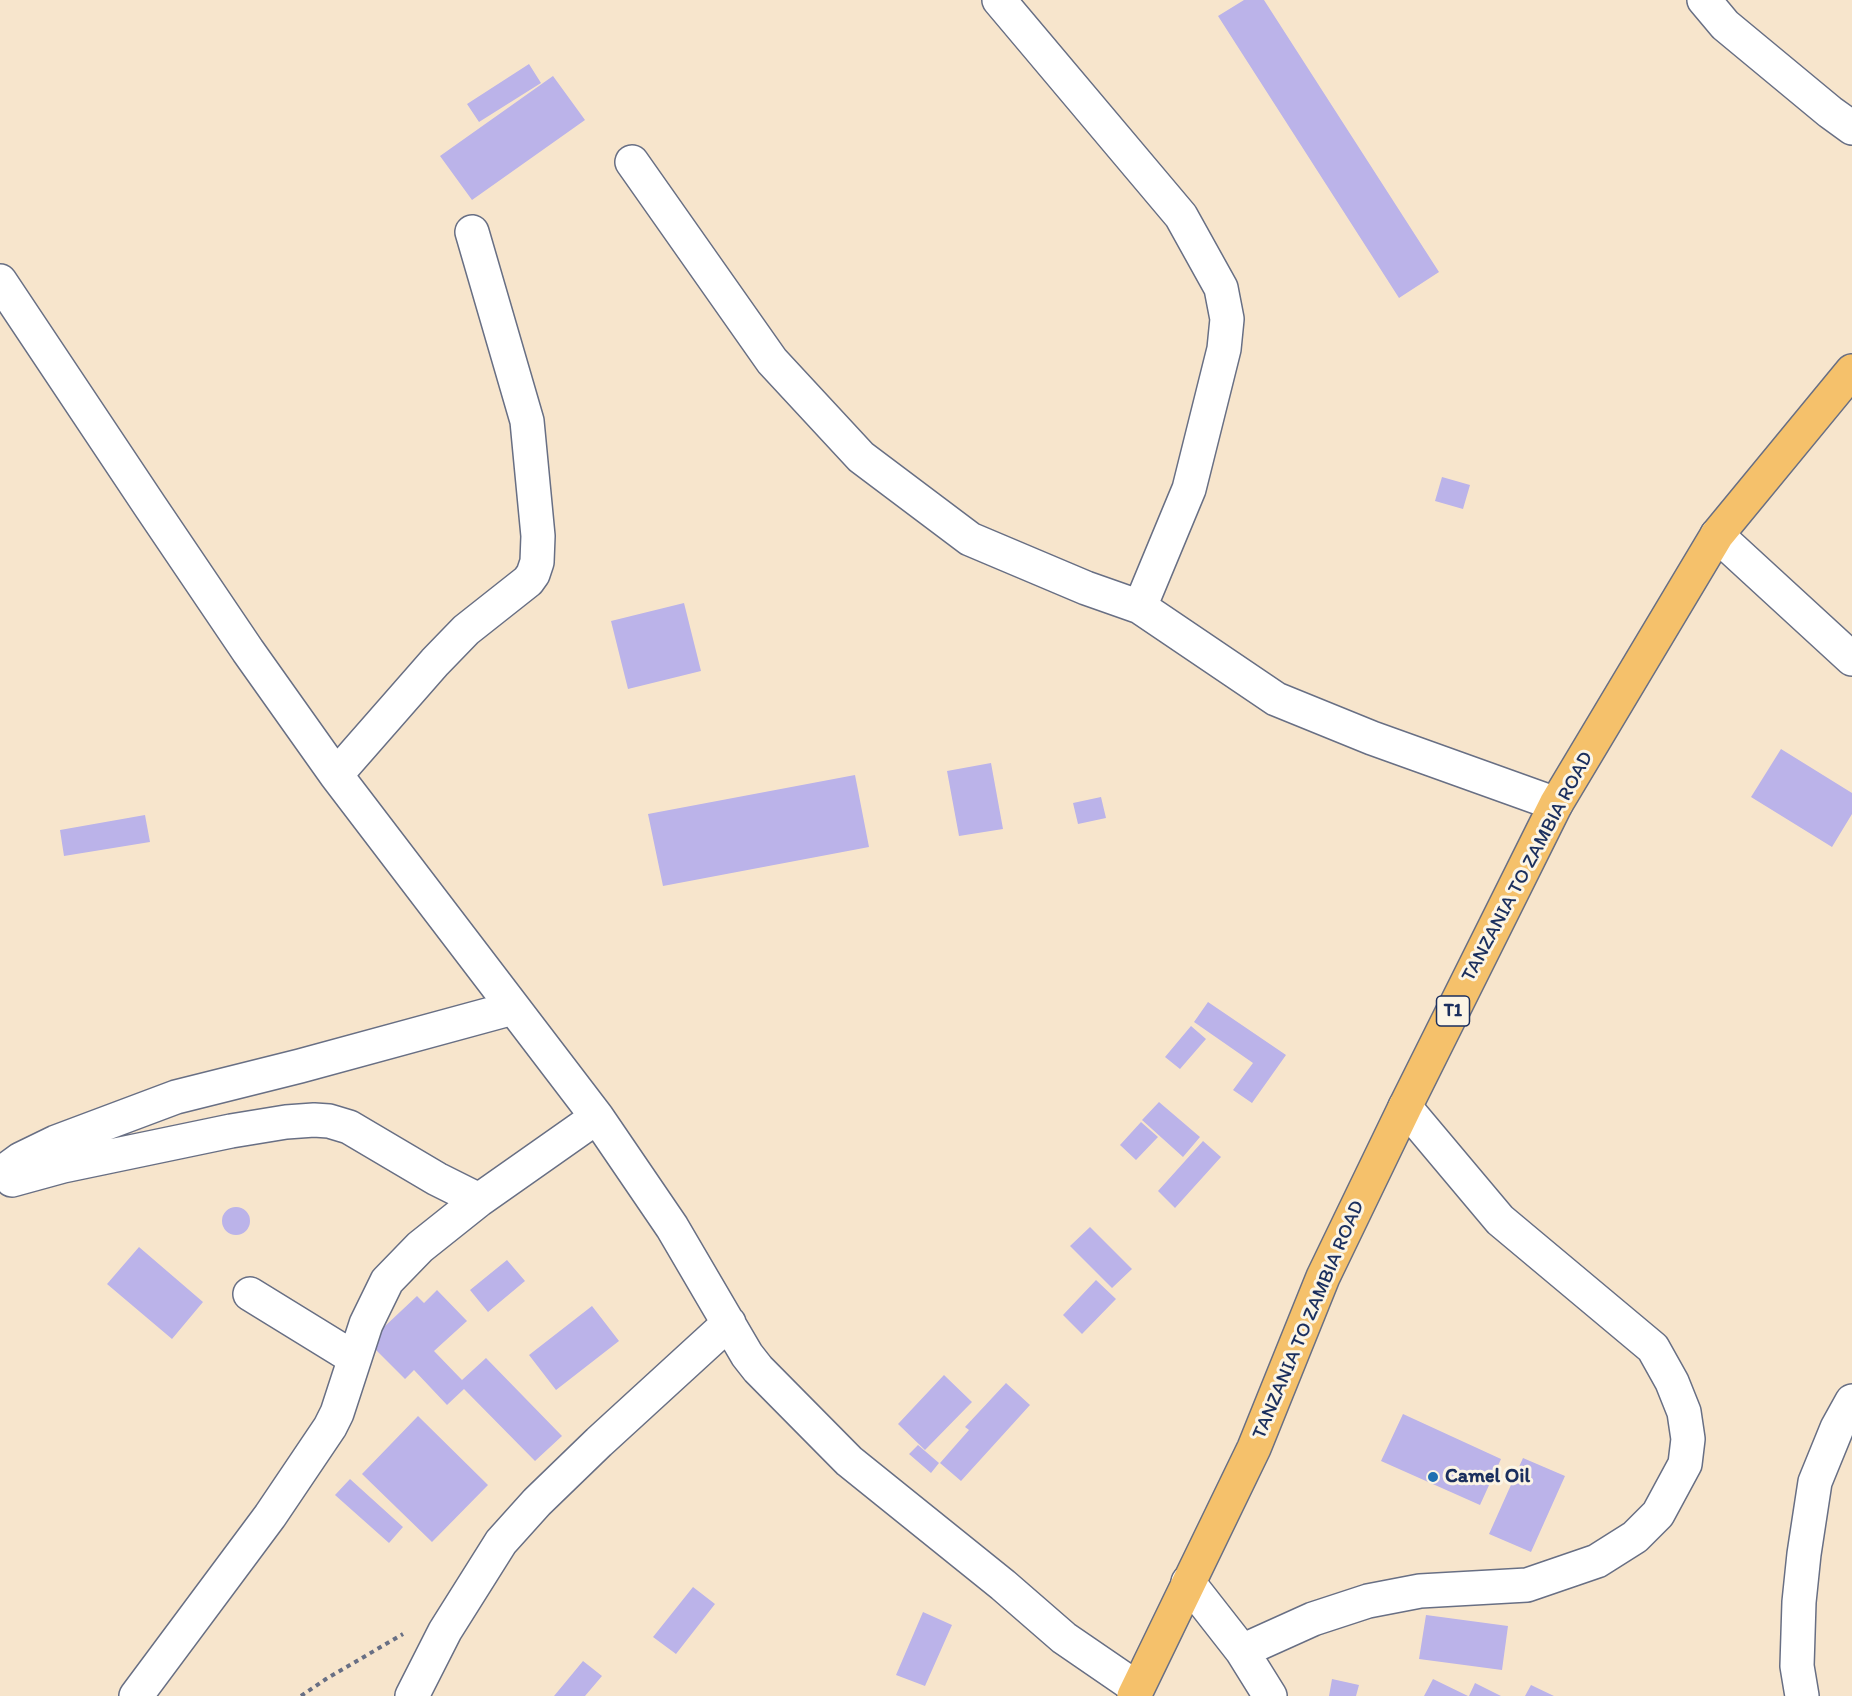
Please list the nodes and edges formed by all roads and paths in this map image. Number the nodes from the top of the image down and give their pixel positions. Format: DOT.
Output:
graph roads {
  1 [pos="999,0"];
  2 [pos="1704,0"];
  3 [pos="1852,128"];
  4 [pos="632,162"];
  5 [pos="472,232"];
  6 [pos="0,281"];
  7 [pos="1852,371"];
  8 [pos="1717,535"];
  9 [pos="1140,607"];
  10 [pos="1852,659"];
  11 [pos="336,775"];
  12 [pos="1556,804"];
  13 [pos="513,1008"];
  14 [pos="1405,1107"];
  15 [pos="597,1117"];
  16 [pos="0,1174"];
  17 [pos="0,1183"];
  18 [pos="479,1200"];
  19 [pos="250,1294"];
  20 [pos="729,1323"];
  21 [pos="354,1358"];
  22 [pos="1852,1401"];
  23 [pos="1188,1582"];
  24 [pos="407,1631"];
  25 [pos="1242,1651"];
  26 [pos="1136,1692"];
  27 [pos="135,1696"];
  28 [pos="301,1696"];
  29 [pos="412,1696"];
  30 [pos="1270,1696"];
  31 [pos="1802,1696"];
  1 -- 9 [label="street"];
  2 -- 3 [label="street"];
  4 -- 9 [label="street"];
  5 -- 11 [label="street"];
  6 -- 11 [label="street"];
  7 -- 8 [label="highway, TANZANIA TO ZAMBIA ROAD / T1"];
  8 -- 10 [label="street"];
  8 -- 12 [label="highway, TANZANIA TO ZAMBIA ROAD / T1"];
  9 -- 12 [label="street"];
  11 -- 13 [label="street"];
  12 -- 14 [label="highway, TANZANIA TO ZAMBIA ROAD / T1"];
  13 -- 15 [label="street"];
  13 -- 16 [label="street"];
  14 -- 23 [label="highway, TANZANIA TO ZAMBIA ROAD / T1"];
  14 -- 25 [label="street"];
  15 -- 18 [label="street"];
  15 -- 20 [label="street"];
  17 -- 18 [label="street"];
  18 -- 21 [label="street"];
  19 -- 21 [label="street"];
  20 -- 26 [label="street"];
  20 -- 29 [label="street"];
  21 -- 27 [label="street"];
  22 -- 31 [label="street"];
  23 -- 25 [label="street"];
  23 -- 26 [label="highway, TANZANIA TO ZAMBIA ROAD / T1"];
  24 -- 28 [label="path"];
  25 -- 30 [label="street"];
}
